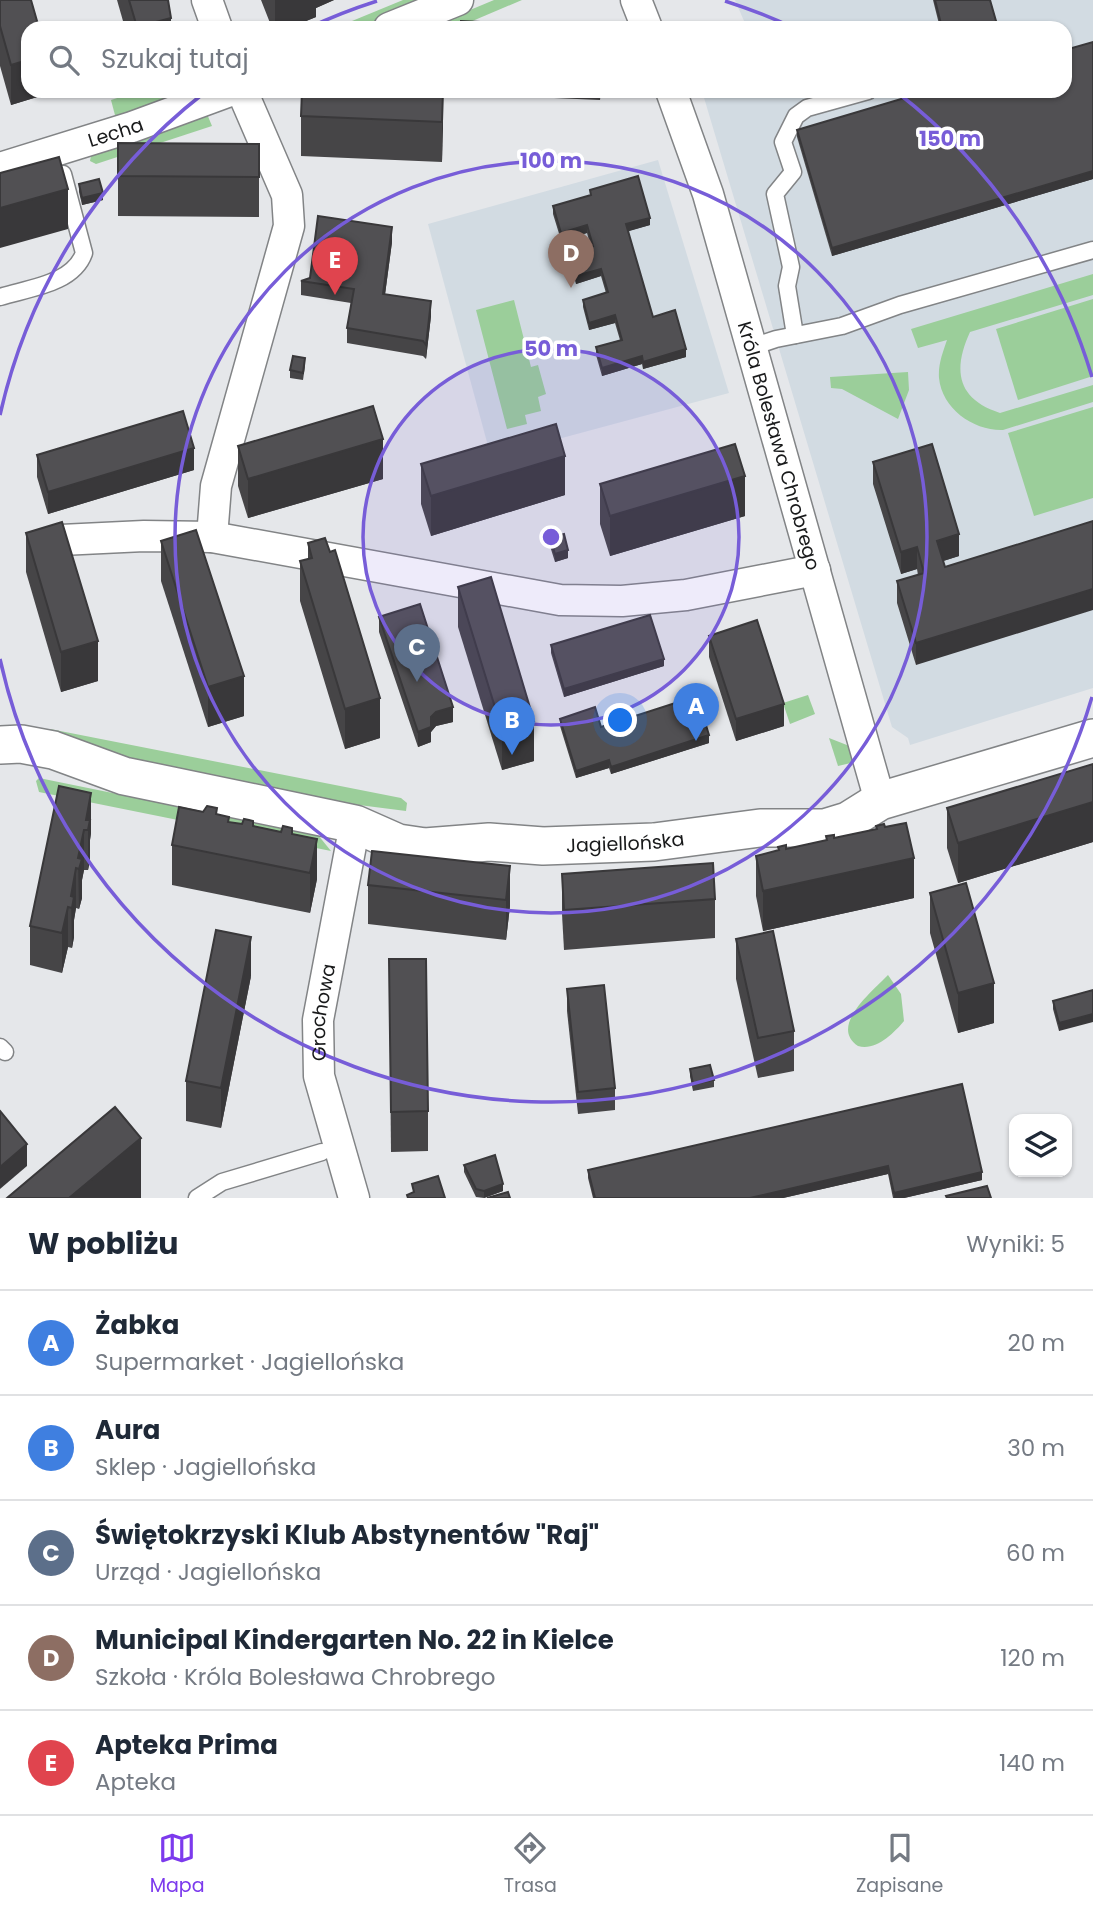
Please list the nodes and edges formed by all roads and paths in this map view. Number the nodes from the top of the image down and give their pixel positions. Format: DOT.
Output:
graph roads {
  1 [pos="207,0"];
  2 [pos="458,0"];
  3 [pos="636,0"];
  4 [pos="214,21"];
  5 [pos="406,21"];
  6 [pos="644,21"];
  7 [pos="210,98"];
  8 [pos="245,98"];
  9 [pos="674,98"];
  10 [pos="843,98"];
  11 [pos="54,152"];
  12 [pos="0,168"];
  13 [pos="1093,250"];
  14 [pos="0,297"];
  15 [pos="795,335"];
  16 [pos="752,348"];
  17 [pos="212,537"];
  18 [pos="61,540"];
  19 [pos="815,570"];
  20 [pos="1093,738"];
  21 [pos="0,745"];
  22 [pos="0,762"];
  23 [pos="124,776"];
  24 [pos="880,801"];
  25 [pos="355,824"];
  26 [pos="322,1152"];
  27 [pos="197,1198"];
  28 [pos="354,1198"];
  1 -- 4 [label="street"];
  2 -- 5 [label="street"];
  3 -- 6 [label="street"];
  7 -- 11 [label="street, Lecha"];
  8 -- 17 [label="street"];
  9 -- 16 [label="street, Króla Bolesława Chrobrego"];
  10 -- 15 [label="lane"];
  11 -- 12 [label="street, Lecha"];
  11 -- 14 [label="lane"];
  13 -- 15 [label="lane"];
  15 -- 16 [label="lane"];
  16 -- 19 [label="street, Króla Bolesława Chrobrego"];
  17 -- 18 [label="street"];
  17 -- 19 [label="street"];
  19 -- 24 [label="street, Króla Bolesława Chrobrego"];
  20 -- 24 [label="street, Jagiellońska"];
  21 -- 23 [label="street, Jagiellońska"];
  22 -- 23 [label="street, Jagiellońska"];
  23 -- 25 [label="street, Jagiellońska"];
  24 -- 25 [label="street, Jagiellońska"];
  25 -- 28 [label="street, Grochowa"];
  26 -- 27 [label="lane"];
}
